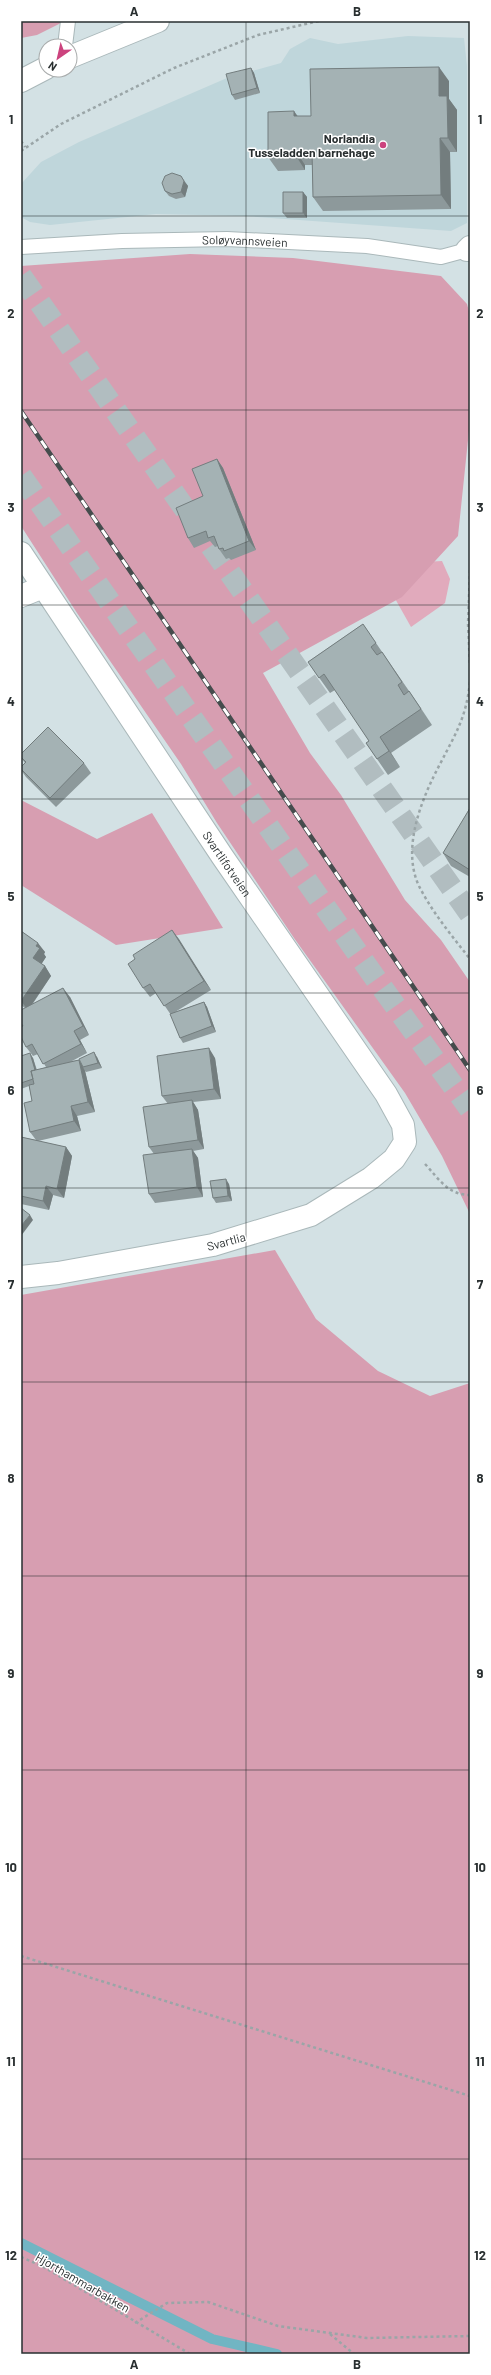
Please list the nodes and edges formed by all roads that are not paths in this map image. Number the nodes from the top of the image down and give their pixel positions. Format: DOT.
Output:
graph roads {
  1 [pos="68,21"];
  2 [pos="158,21"];
  3 [pos="66,38"];
  4 [pos="78,54"];
  5 [pos="38,72"];
  6 [pos="21,81"];
  7 [pos="21,247"];
  8 [pos="469,248"];
  9 [pos="21,553"];
  10 [pos="44,587"];
  11 [pos="21,596"];
  12 [pos="405,1142"];
  13 [pos="21,1277"];
  1 -- 3 [label="lane"];
  2 -- 4 [label="street"];
  5 -- 6 [label="street"];
  7 -- 8 [label="lane, Soløyvannsveien"];
  9 -- 10 [label="street, Svartlifotveien"];
  10 -- 11 [label="street"];
  10 -- 12 [label="street, Svartlifotveien"];
  12 -- 13 [label="street, Svartlia"];
}
